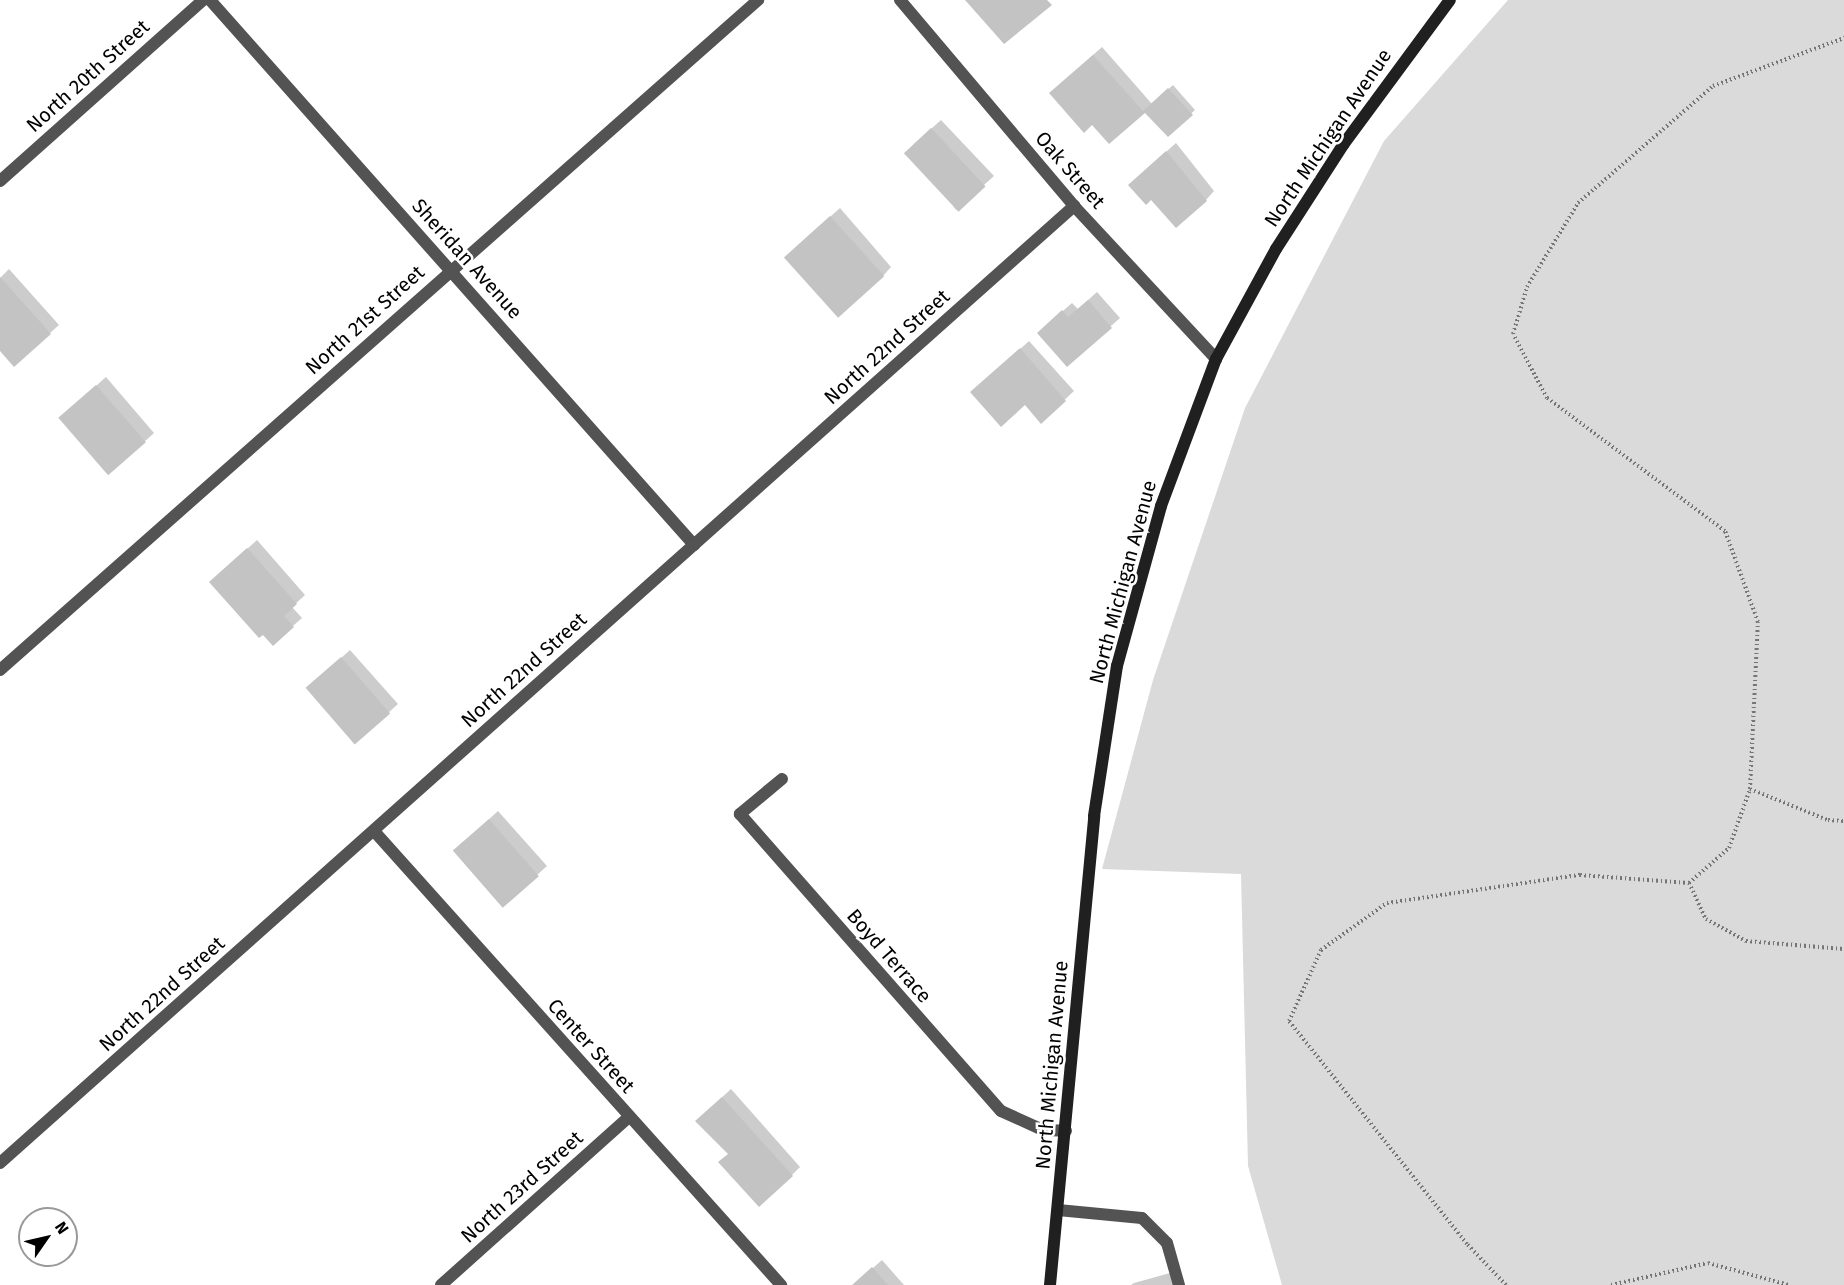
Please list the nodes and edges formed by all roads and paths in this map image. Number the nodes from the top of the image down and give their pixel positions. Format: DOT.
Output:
graph roads {
  1 [pos="203,0"];
  2 [pos="210,0"];
  3 [pos="758,0"];
  4 [pos="900,0"];
  5 [pos="1450,0"];
  6 [pos="1844,38"];
  7 [pos="0,181"];
  8 [pos="1074,206"];
  9 [pos="450,270"];
  10 [pos="1216,359"];
  11 [pos="694,545"];
  12 [pos="0,670"];
  13 [pos="782,779"];
  14 [pos="1750,789"];
  15 [pos="1844,821"];
  16 [pos="374,831"];
  17 [pos="1689,883"];
  18 [pos="1844,949"];
  19 [pos="629,1118"];
  20 [pos="1066,1131"];
  21 [pos="0,1163"];
  22 [pos="1058,1210"];
  23 [pos="441,1285"];
  24 [pos="782,1285"];
  25 [pos="1050,1285"];
  26 [pos="1179,1285"];
  27 [pos="1506,1285"];
  28 [pos="1611,1285"];
  29 [pos="1789,1285"];
  1 -- 7 [label="street, North 20th Street"];
  2 -- 9 [label="street, Sheridan Avenue"];
  3 -- 9 [label="street, North 21st Street"];
  4 -- 8 [label="street, Oak Street"];
  5 -- 10 [label="street, North Michigan Avenue"];
  6 -- 14 [label="path"];
  8 -- 10 [label="street, Oak Street"];
  8 -- 11 [label="street, North 22nd Street"];
  9 -- 11 [label="street, Sheridan Avenue"];
  9 -- 12 [label="street, North 21st Street"];
  10 -- 20 [label="street, North Michigan Avenue"];
  11 -- 16 [label="street, North 22nd Street"];
  13 -- 20 [label="street, Boyd Terrace"];
  14 -- 15 [label="path"];
  14 -- 17 [label="path"];
  16 -- 19 [label="street, Center Street"];
  16 -- 21 [label="street, North 22nd Street"];
  17 -- 18 [label="path"];
  17 -- 27 [label="path"];
  19 -- 23 [label="street, North 23rd Street"];
  19 -- 24 [label="street, Center Street"];
  20 -- 22 [label="street, North Michigan Avenue"];
  22 -- 25 [label="street, North Michigan Avenue"];
  22 -- 26 [label="street"];
  28 -- 29 [label="path"];
}
